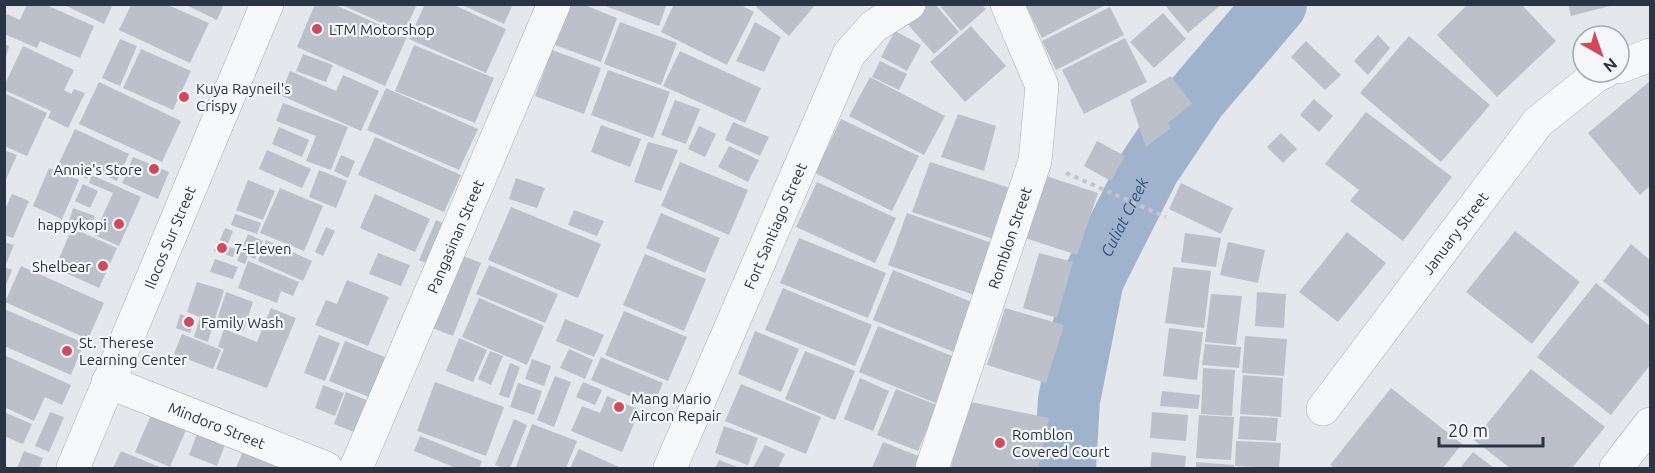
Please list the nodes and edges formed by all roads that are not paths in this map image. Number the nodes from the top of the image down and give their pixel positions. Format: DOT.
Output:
graph roads {
  1 [pos="267,4"];
  2 [pos="554,4"];
  3 [pos="909,4"];
  4 [pos="1007,4"];
  5 [pos="1650,55"];
  6 [pos="1631,62"];
  7 [pos="1586,84"];
  8 [pos="108,382"];
  9 [pos="1323,409"];
  10 [pos="1650,424"];
  11 [pos="73,468"];
  12 [pos="326,468"];
  13 [pos="356,468"];
  14 [pos="670,468"];
  15 [pos="932,468"];
  16 [pos="1616,468"];
  1 -- 8 [label="street, Ilocos Sur Street"];
  2 -- 13 [label="street, Pangasinan Street"];
  3 -- 14 [label="street, Fort Santiago Street"];
  4 -- 15 [label="street, Romblon Street"];
  5 -- 6 [label="street"];
  7 -- 9 [label="street, January Street"];
  8 -- 11 [label="street, Ilocos Sur Street"];
  8 -- 12 [label="street, Mindoro Street"];
  10 -- 16 [label="street"];
}
